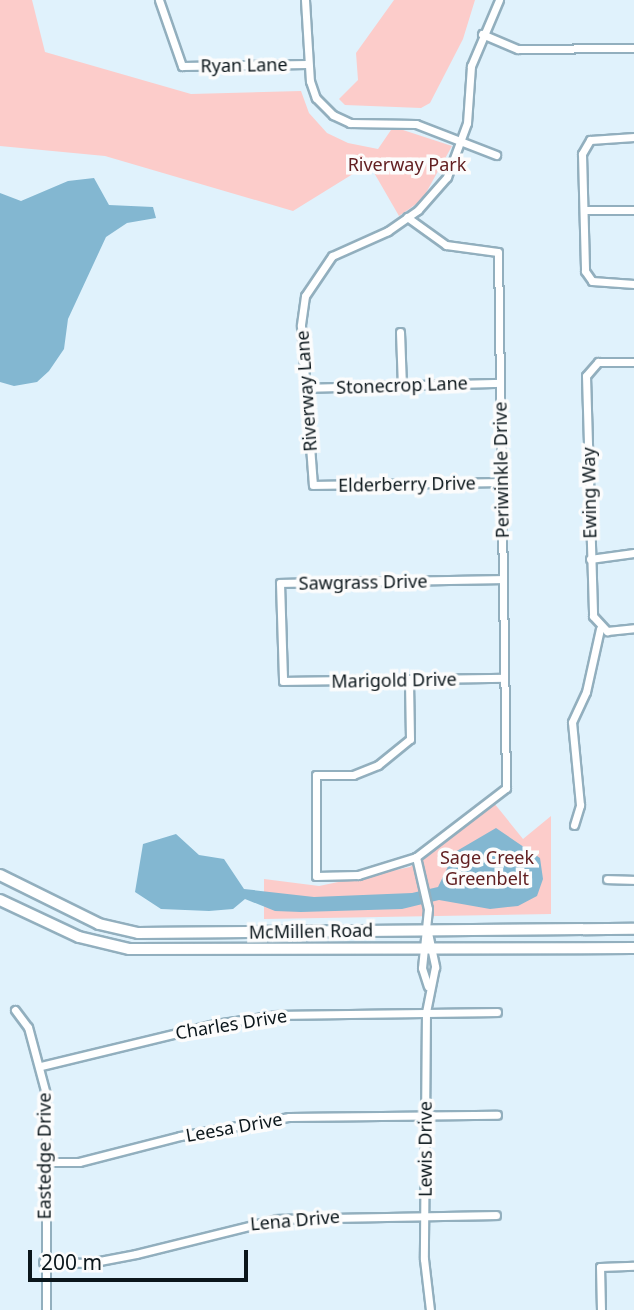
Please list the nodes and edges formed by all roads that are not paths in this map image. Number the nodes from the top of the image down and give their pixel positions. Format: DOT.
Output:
graph roads {
  1 [pos="159,0"];
  2 [pos="305,0"];
  3 [pos="499,0"];
  4 [pos="482,34"];
  5 [pos="634,48"];
  6 [pos="307,64"];
  7 [pos="634,137"];
  8 [pos="462,142"];
  9 [pos="496,155"];
  10 [pos="584,210"];
  11 [pos="634,211"];
  12 [pos="407,217"];
  13 [pos="634,284"];
  14 [pos="400,332"];
  15 [pos="634,362"];
  16 [pos="500,383"];
  17 [pos="402,386"];
  18 [pos="305,388"];
  19 [pos="501,482"];
  20 [pos="313,485"];
  21 [pos="634,553"];
  22 [pos="590,559"];
  23 [pos="503,579"];
  24 [pos="634,628"];
  25 [pos="600,629"];
  26 [pos="505,678"];
  27 [pos="409,679"];
  28 [pos="283,681"];
  29 [pos="574,825"];
  30 [pos="416,857"];
  31 [pos="0,876"];
  32 [pos="607,879"];
  33 [pos="634,880"];
  34 [pos="0,900"];
  35 [pos="427,928"];
  36 [pos="634,929"];
  37 [pos="428,948"];
  38 [pos="634,948"];
  39 [pos="428,987"];
  40 [pos="15,1010"];
  41 [pos="426,1012"];
  42 [pos="497,1012"];
  43 [pos="41,1066"];
  44 [pos="425,1114"];
  45 [pos="497,1115"];
  46 [pos="46,1162"];
  47 [pos="425,1214"];
  48 [pos="496,1215"];
  49 [pos="43,1262"];
  50 [pos="634,1266"];
  51 [pos="46,1310"];
  52 [pos="429,1310"];
  53 [pos="601,1310"];
  1 -- 6 [label="street, Ryan Lane"];
  2 -- 6 [label="street"];
  3 -- 4 [label="street, Riverway Lane"];
  4 -- 5 [label="street"];
  4 -- 8 [label="street, Riverway Lane"];
  6 -- 8 [label="street"];
  7 -- 10 [label="street"];
  8 -- 9 [label="street"];
  8 -- 12 [label="street, Riverway Lane"];
  10 -- 11 [label="street"];
  10 -- 13 [label="street"];
  12 -- 16 [label="street, Periwinkle Drive"];
  12 -- 18 [label="street, Riverway Lane"];
  14 -- 17 [label="street"];
  15 -- 22 [label="street, Ewing Way"];
  16 -- 17 [label="street, Stonecrop Lane"];
  16 -- 19 [label="street, Periwinkle Drive"];
  17 -- 18 [label="street, Stonecrop Lane"];
  18 -- 20 [label="street, Riverway Lane"];
  19 -- 20 [label="street, Elderberry Drive"];
  19 -- 23 [label="street, Periwinkle Drive"];
  21 -- 22 [label="street"];
  22 -- 25 [label="street, Ewing Way"];
  23 -- 26 [label="street, Periwinkle Drive"];
  23 -- 28 [label="street, Sawgrass Drive"];
  24 -- 25 [label="street"];
  25 -- 29 [label="street"];
  26 -- 27 [label="street, Marigold Drive"];
  26 -- 30 [label="street, Periwinkle Drive"];
  27 -- 28 [label="street, Marigold Drive"];
  27 -- 30 [label="street"];
  30 -- 35 [label="street, Lewis Drive"];
  31 -- 35 [label="main road, McMillen Road"];
  32 -- 33 [label="street"];
  34 -- 37 [label="main road, McMillen Road"];
  35 -- 36 [label="main road, McMillen Road"];
  35 -- 37 [label="street, Lewis Drive"];
  37 -- 38 [label="main road, McMillen Road"];
  37 -- 39 [label="street, Lewis Drive"];
  37 -- 39 [label="street, Lewis Drive"];
  39 -- 41 [label="street, Lewis Drive"];
  40 -- 43 [label="street, Eastedge Drive"];
  41 -- 42 [label="street, Charles Drive"];
  41 -- 43 [label="street, Charles Drive"];
  41 -- 44 [label="street, Lewis Drive"];
  43 -- 46 [label="street, Eastedge Drive"];
  44 -- 45 [label="street, Leesa Drive"];
  44 -- 46 [label="street, Leesa Drive"];
  44 -- 47 [label="street, Lewis Drive"];
  46 -- 49 [label="street, Eastedge Drive"];
  47 -- 48 [label="street, Lena Drive"];
  47 -- 49 [label="street, Lena Drive"];
  47 -- 52 [label="street, Lewis Drive"];
  49 -- 51 [label="street, Eastedge Drive"];
  50 -- 53 [label="street"];
}
